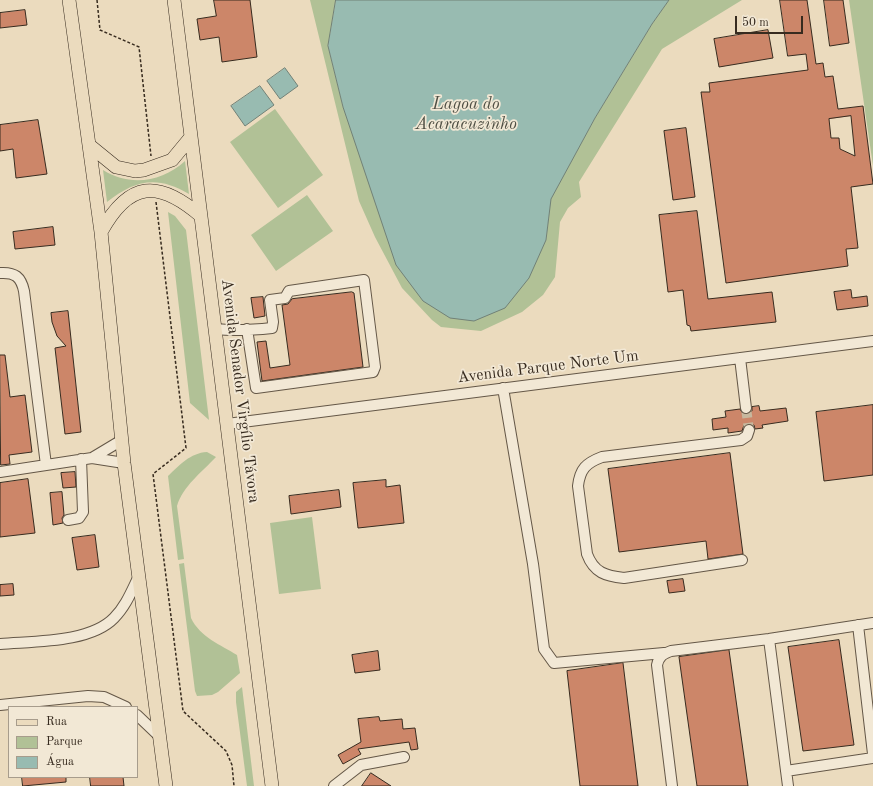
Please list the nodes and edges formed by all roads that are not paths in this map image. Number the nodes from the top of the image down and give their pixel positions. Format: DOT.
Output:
graph roads {
  1 [pos="69,0"];
  2 [pos="174,0"];
  3 [pos="191,137"];
  4 [pos="89,145"];
  5 [pos="200,216"];
  6 [pos="101,232"];
  7 [pos="0,273"];
  8 [pos="215,329"];
  9 [pos="247,329"];
  10 [pos="873,340"];
  11 [pos="740,358"];
  12 [pos="503,388"];
  13 [pos="746,408"];
  14 [pos="227,424"];
  15 [pos="749,430"];
  16 [pos="122,440"];
  17 [pos="92,458"];
  18 [pos="81,459"];
  19 [pos="124,463"];
  20 [pos="46,465"];
  21 [pos="0,472"];
  22 [pos="68,520"];
  23 [pos="742,560"];
  24 [pos="139,576"];
  25 [pos="873,623"];
  26 [pos="858,625"];
  27 [pos="769,639"];
  28 [pos="0,644"];
  29 [pos="664,654"];
  30 [pos="0,705"];
  31 [pos="124,706"];
  32 [pos="138,716"];
  33 [pos="159,736"];
  34 [pos="873,754"];
  35 [pos="404,757"];
  36 [pos="873,758"];
  37 [pos="786,771"];
  38 [pos="166,786"];
  39 [pos="272,786"];
  40 [pos="334,786"];
  41 [pos="672,786"];
  42 [pos="788,786"];
  1 -- 4 [label="main road"];
  2 -- 3 [label="main road, Avenida Senador Virgílio Távora"];
  3 -- 4 [label="main road"];
  3 -- 5 [label="main road, Avenida Senador Virgílio Távora"];
  4 -- 6 [label="main road"];
  5 -- 6 [label="main road"];
  5 -- 8 [label="main road, Avenida Senador Virgílio Távora"];
  6 -- 16 [label="main road"];
  7 -- 20 [label="street"];
  8 -- 9 [label="street"];
  8 -- 14 [label="main road, Avenida Senador Virgílio Távora"];
  9 -- 9 [label="street"];
  10 -- 11 [label="street, Avenida Parque Norte Um"];
  11 -- 12 [label="street, Avenida Parque Norte Um"];
  11 -- 13 [label="street"];
  12 -- 14 [label="street, Avenida Parque Norte Um"];
  12 -- 29 [label="street"];
  14 -- 39 [label="main road, Avenida Senador Virgílio Távora"];
  15 -- 23 [label="street"];
  16 -- 17 [label="street"];
  16 -- 19 [label="main road"];
  17 -- 18 [label="street"];
  17 -- 19 [label="street"];
  18 -- 20 [label="street"];
  18 -- 22 [label="street"];
  19 -- 24 [label="main road"];
  20 -- 21 [label="street"];
  24 -- 28 [label="street"];
  24 -- 33 [label="main road"];
  25 -- 26 [label="street"];
  26 -- 27 [label="street"];
  26 -- 34 [label="street"];
  27 -- 29 [label="street"];
  27 -- 37 [label="street"];
  29 -- 41 [label="street"];
  30 -- 31 [label="street"];
  32 -- 33 [label="street"];
  33 -- 38 [label="main road"];
  35 -- 40 [label="street"];
  36 -- 37 [label="street"];
  37 -- 42 [label="street"];
}
